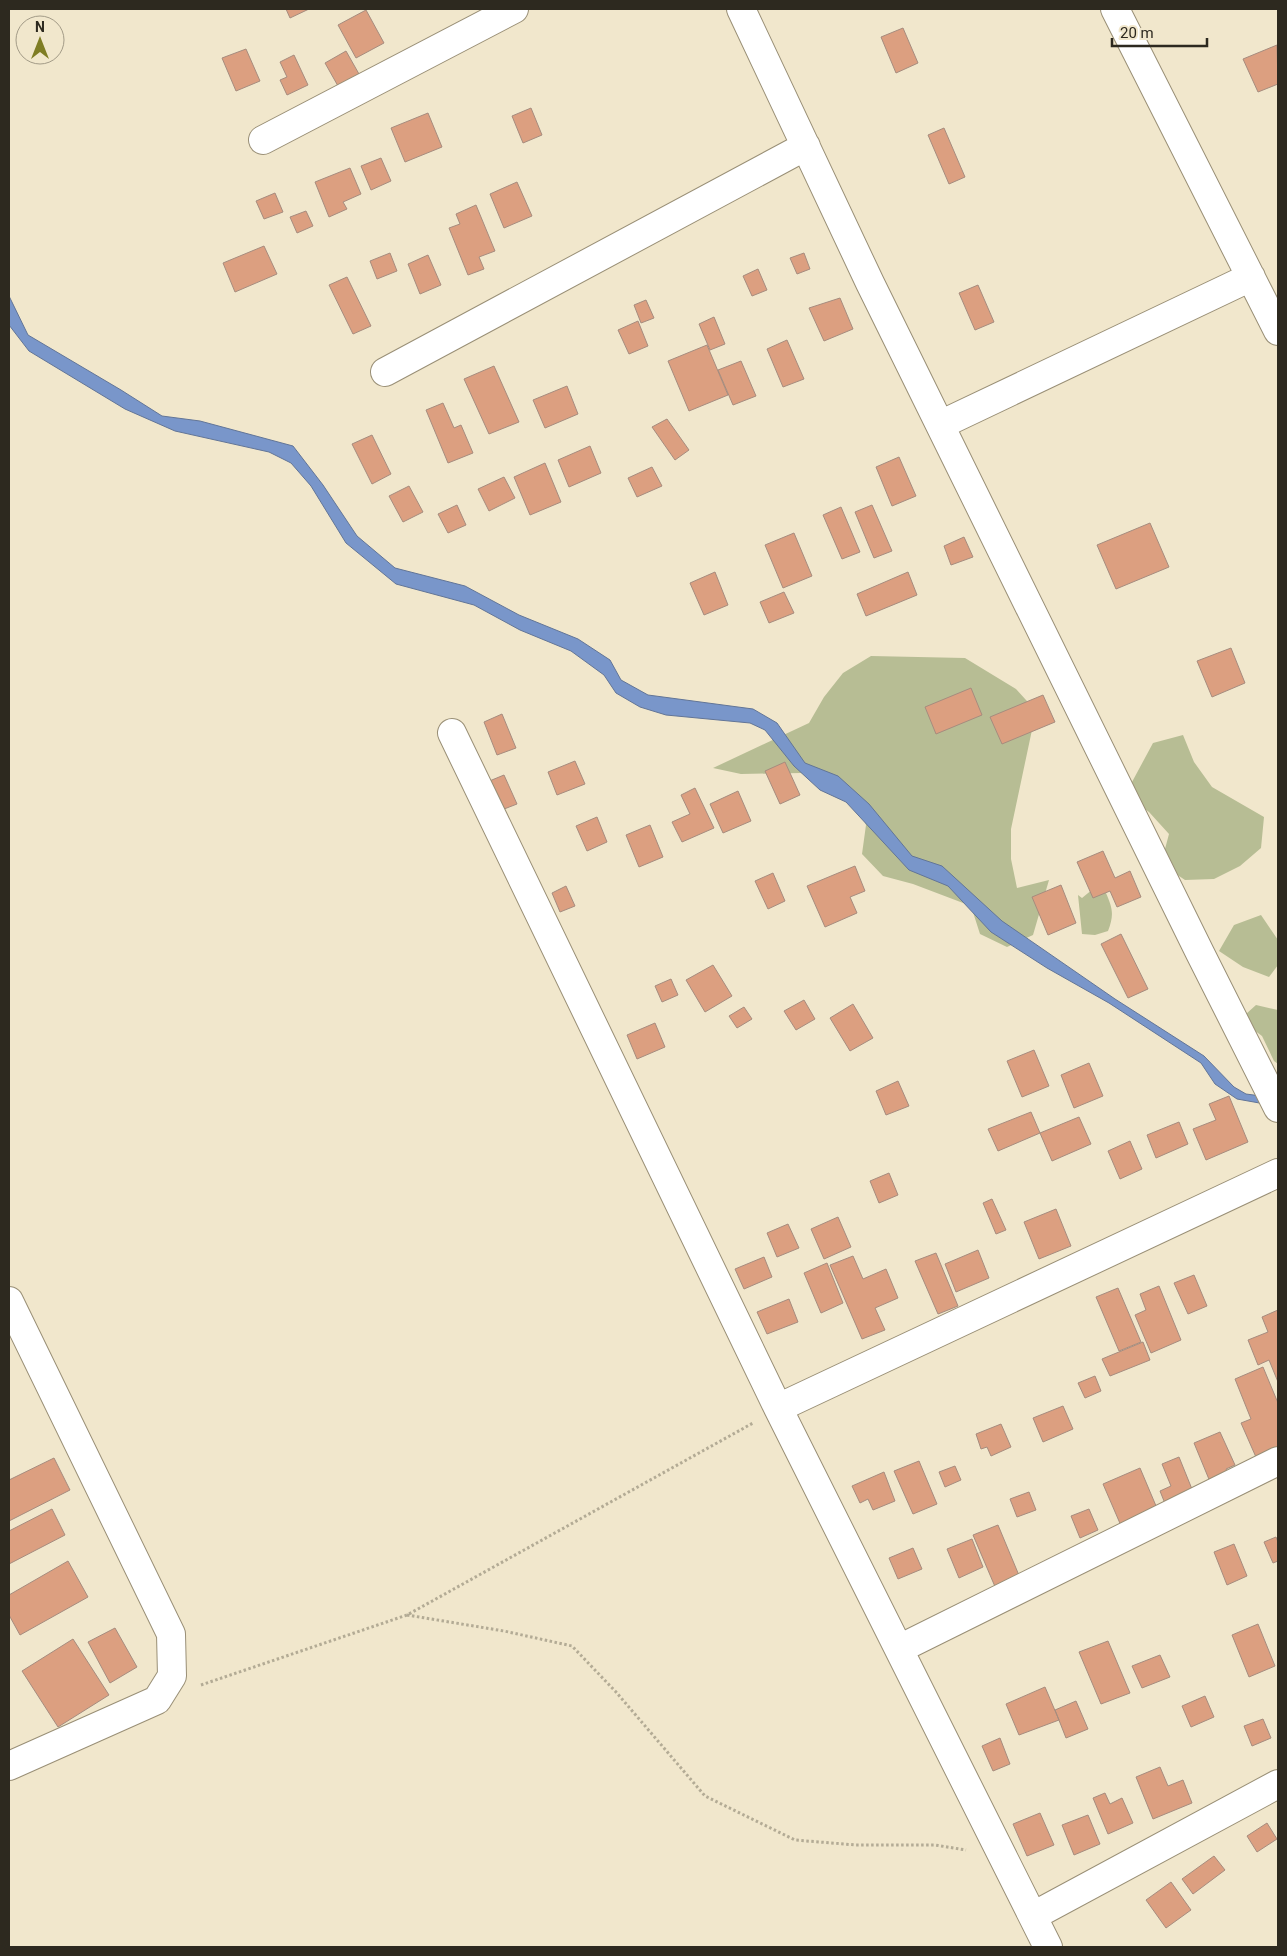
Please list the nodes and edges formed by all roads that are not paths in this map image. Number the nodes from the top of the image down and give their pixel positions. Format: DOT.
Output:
graph roads {
  1 [pos="514,9"];
  2 [pos="741,9"];
  3 [pos="1115,9"];
  4 [pos="264,140"];
  5 [pos="806,146"];
  6 [pos="1251,277"];
  7 [pos="1278,331"];
  8 [pos="385,372"];
  9 [pos="940,425"];
  10 [pos="452,733"];
  11 [pos="1274,1100"];
  12 [pos="1278,1173"];
  13 [pos="9,1301"];
  14 [pos="778,1408"];
  15 [pos="1278,1461"];
  16 [pos="899,1649"];
  17 [pos="9,1766"];
  18 [pos="1278,1784"];
  19 [pos="1032,1916"];
  20 [pos="1048,1947"];
  1 -- 4 [label="street"];
  2 -- 5 [label="street"];
  3 -- 6 [label="street"];
  5 -- 8 [label="street"];
  5 -- 9 [label="street"];
  6 -- 7 [label="street"];
  6 -- 9 [label="street"];
  9 -- 11 [label="street"];
  10 -- 14 [label="street"];
  12 -- 14 [label="street"];
  13 -- 17 [label="street"];
  14 -- 16 [label="street"];
  15 -- 16 [label="street"];
  16 -- 19 [label="street"];
  18 -- 19 [label="street"];
  19 -- 20 [label="street"];
}
